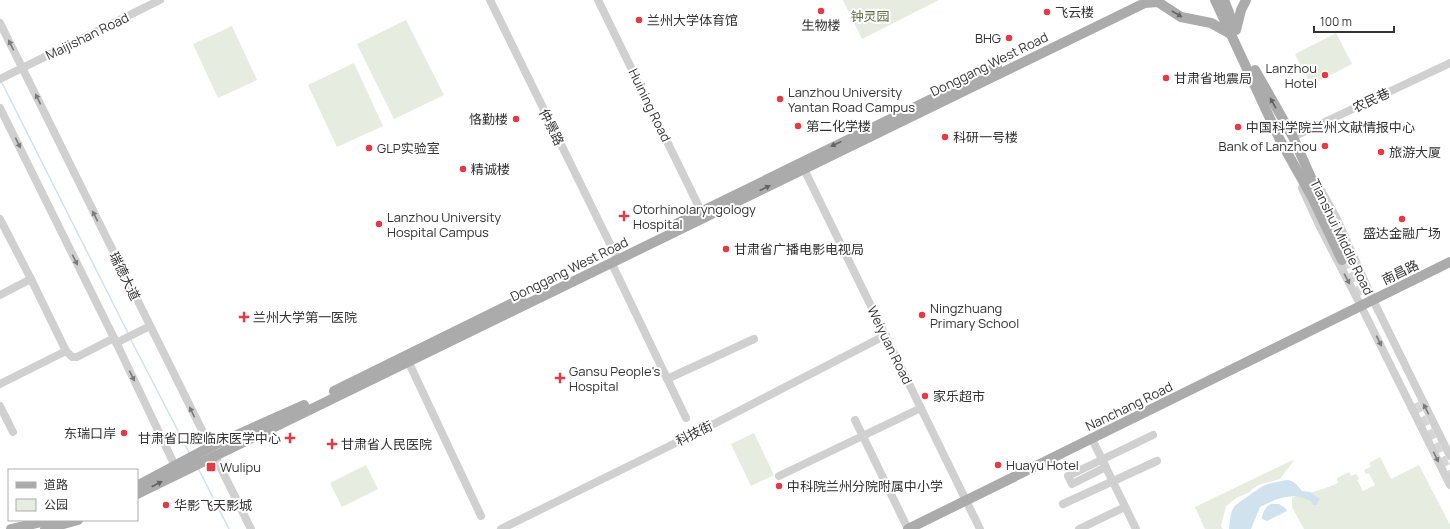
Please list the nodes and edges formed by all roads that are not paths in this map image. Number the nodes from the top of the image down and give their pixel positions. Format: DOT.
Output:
graph roads {
  1 [pos="160,0"];
  2 [pos="490,0"];
  3 [pos="598,0"];
  4 [pos="1215,0"];
  5 [pos="1224,0"];
  6 [pos="1246,0"];
  7 [pos="1143,1"];
  8 [pos="0,23"];
  9 [pos="1233,32"];
  10 [pos="1450,63"];
  11 [pos="22,68"];
  12 [pos="0,80"];
  13 [pos="0,108"];
  14 [pos="3,122"];
  15 [pos="1292,137"];
  16 [pos="1298,149"];
  17 [pos="1288,156"];
  18 [pos="802,165"];
  19 [pos="701,211"];
  20 [pos="0,219"];
  21 [pos="613,258"];
  22 [pos="1450,262"];
  23 [pos="31,279"];
  24 [pos="0,295"];
  25 [pos="1373,300"];
  26 [pos="1361,306"];
  27 [pos="150,326"];
  28 [pos="886,335"];
  29 [pos="754,339"];
  30 [pos="118,340"];
  31 [pos="66,351"];
  32 [pos="409,363"];
  33 [pos="667,379"];
  34 [pos="0,384"];
  35 [pos="0,406"];
  36 [pos="921,408"];
  37 [pos="686,418"];
  38 [pos="855,420"];
  39 [pos="13,432"];
  40 [pos="1153,435"];
  41 [pos="863,436"];
  42 [pos="1092,439"];
  43 [pos="207,453"];
  44 [pos="1450,456"];
  45 [pos="1157,461"];
  46 [pos="1104,463"];
  47 [pos="179,467"];
  48 [pos="779,476"];
  49 [pos="1113,481"];
  50 [pos="1450,484"];
  51 [pos="138,486"];
  52 [pos="138,493"];
  53 [pos="967,500"];
  54 [pos="1063,504"];
  55 [pos="1125,507"];
  56 [pos="481,516"];
  57 [pos="46,521"];
  58 [pos="74,521"];
  59 [pos="11,529"];
  60 [pos="45,529"];
  61 [pos="251,529"];
  62 [pos="501,529"];
  63 [pos="908,529"];
  64 [pos="980,529"];
  65 [pos="1080,529"];
  66 [pos="1136,529"];
  1 -- 11 [label="street, Maijishan Road"];
  2 -- 21 [label="street, 仲景路"];
  3 -- 19 [label="street, Huining Road"];
  4 -- 9 [label="main road, Tianshui Middle Road"];
  5 -- 9 [label="main road, Tianshui Middle Road"];
  6 -- 9 [label="main road"];
  7 -- 9 [label="main road, one-way"];
  7 -- 18 [label="main road, Donggang West Road"];
  11 -- 8 [label="street, 瑞德大道, one-way"];
  15 -- 9 [label="main road, Tianshui Middle Road, one-way"];
  9 -- 17 [label="main road, Tianshui Middle Road"];
  10 -- 15 [label="street, 农民巷"];
  11 -- 12 [label="street, Maijishan Road"];
  27 -- 11 [label="street, 瑞德大道, one-way"];
  13 -- 14 [label="street"];
  14 -- 30 [label="street, one-way"];
  15 -- 16 [label="main road, Tianshui Middle Road"];
  16 -- 17 [label="main road"];
  16 -- 25 [label="street, Tianshui Middle Road"];
  17 -- 26 [label="street, Tianshui Middle Road, one-way"];
  18 -- 19 [label="main road, Donggang West Road"];
  21 -- 18 [label="main road, Donggang West Road, one-way"];
  18 -- 28 [label="street, Weiyuan Road"];
  19 -- 21 [label="main road, Donggang West Road"];
  20 -- 23 [label="street"];
  21 -- 32 [label="main road, Donggang West Road"];
  21 -- 33 [label="street, 仲景路"];
  21 -- 43 [label="main road, Donggang West Road"];
  22 -- 25 [label="main road, 南昌路"];
  23 -- 24 [label="street"];
  23 -- 31 [label="street"];
  25 -- 26 [label="main road, 南昌路"];
  44 -- 25 [label="street, Tianshui Middle Road, one-way"];
  26 -- 42 [label="main road, Nanchang Road"];
  26 -- 50 [label="street, Tianshui Middle Road, one-way"];
  27 -- 30 [label="street"];
  43 -- 27 [label="street, 瑞德大道, one-way"];
  28 -- 36 [label="street, Weiyuan Road"];
  28 -- 62 [label="street, 科技街"];
  29 -- 33 [label="street"];
  30 -- 31 [label="street"];
  30 -- 47 [label="street, one-way"];
  31 -- 34 [label="street"];
  32 -- 43 [label="main road, Donggang West Road"];
  32 -- 56 [label="street"];
  33 -- 37 [label="street, 仲景路"];
  35 -- 39 [label="street"];
  36 -- 41 [label="street"];
  36 -- 53 [label="street, Weiyuan Road"];
  38 -- 41 [label="street"];
  40 -- 46 [label="street"];
  41 -- 48 [label="street"];
  41 -- 63 [label="street"];
  42 -- 46 [label="street"];
  42 -- 53 [label="main road, Nanchang Road"];
  43 -- 47 [label="main road"];
  43 -- 61 [label="street, 瑞德大道"];
  45 -- 49 [label="street"];
  46 -- 49 [label="street"];
  47 -- 51 [label="main road"];
  52 -- 47 [label="main road, one-way"];
  49 -- 54 [label="street"];
  49 -- 55 [label="street"];
  53 -- 63 [label="main road, Nanchang Road"];
  53 -- 64 [label="street, Weiyuan Road"];
  55 -- 65 [label="street"];
  55 -- 66 [label="street"];
  57 -- 59 [label="main road"];
  58 -- 60 [label="main road"];
}
